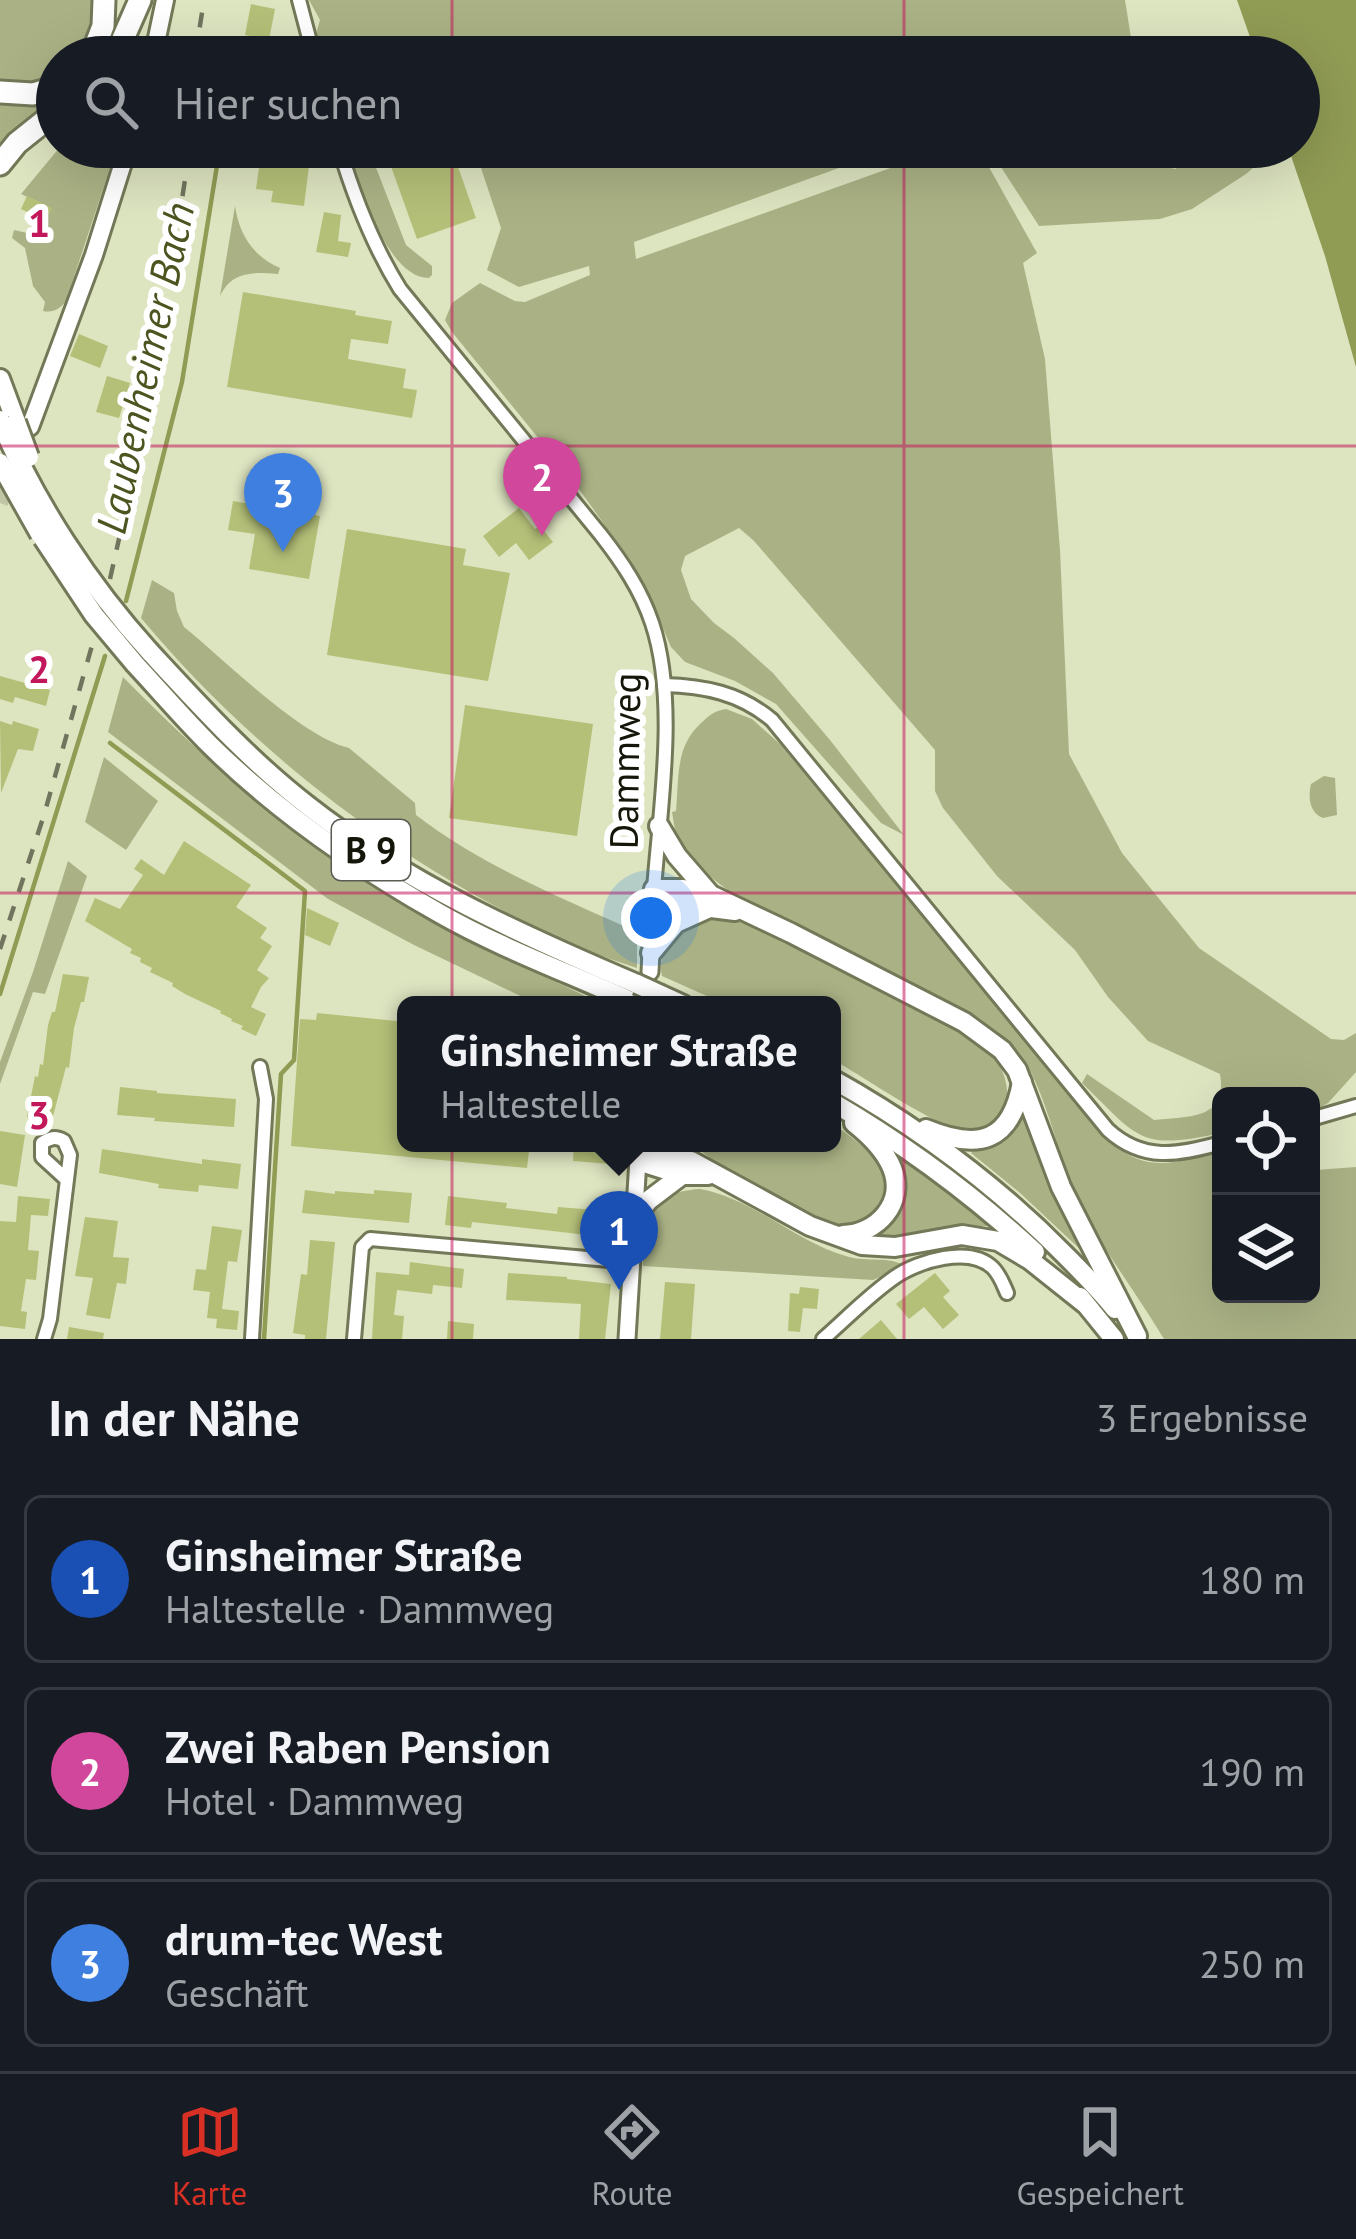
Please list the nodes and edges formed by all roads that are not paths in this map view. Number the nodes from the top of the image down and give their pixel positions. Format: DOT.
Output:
graph roads {
  1 [pos="104,0"];
  2 [pos="165,0"];
  3 [pos="298,0"];
  4 [pos="140,1"];
  5 [pos="99,36"];
  6 [pos="124,36"];
  7 [pos="157,36"];
  8 [pos="308,36"];
  9 [pos="0,92"];
  10 [pos="36,93"];
  11 [pos="36,128"];
  12 [pos="0,164"];
  13 [pos="121,168"];
  14 [pos="345,168"];
  15 [pos="0,379"];
  16 [pos="5,414"];
  17 [pos="30,427"];
  18 [pos="0,463"];
  19 [pos="0,485"];
  20 [pos="46,526"];
  21 [pos="664,685"];
  22 [pos="659,826"];
  23 [pos="654,889"];
  24 [pos="710,902"];
  25 [pos="642,984"];
  26 [pos="260,1067"];
  27 [pos="1022,1082"];
  28 [pos="841,1084"];
  29 [pos="875,1104"];
  30 [pos="1356,1106"];
  31 [pos="841,1108"];
  32 [pos="841,1111"];
  33 [pos="1320,1116"];
  34 [pos="1212,1146"];
  35 [pos="638,1152"];
  36 [pos="680,1152"];
  37 [pos="686,1168"];
  38 [pos="66,1179"];
  39 [pos="635,1216"];
  40 [pos="835,1235"];
  41 [pos="632,1262"];
  42 [pos="1006,1293"];
  43 [pos="1084,1303"];
  44 [pos="1138,1338"];
  45 [pos="44,1339"];
  46 [pos="253,1339"];
  47 [pos="354,1339"];
  48 [pos="627,1339"];
  49 [pos="823,1339"];
  50 [pos="1114,1339"];
  1 -- 5 [label="highway"];
  2 -- 7 [label="main road"];
  3 -- 8 [label="street"];
  4 -- 6 [label="highway"];
  9 -- 10 [label="highway"];
  11 -- 12 [label="highway"];
  13 -- 17 [label="main road"];
  14 -- 21 [label="street, Dammweg"];
  15 -- 16 [label="highway"];
  16 -- 20 [label="highway, bridge"];
  18 -- 20 [label="highway, B 9, bridge"];
  19 -- 20 [label="highway, bridge"];
  20 -- 25 [label="highway, B 9, bridge"];
  21 -- 22 [label="street, Dammweg"];
  21 -- 34 [label="street"];
  22 -- 23 [label="street, Dammweg"];
  22 -- 24 [label="highway"];
  23 -- 24 [label="highway"];
  23 -- 25 [label="street, Dammweg"];
  24 -- 25 [label="highway"];
  24 -- 27 [label="highway"];
  26 -- 46 [label="street"];
  27 -- 29 [label="highway"];
  27 -- 44 [label="highway"];
  28 -- 29 [label="highway"];
  29 -- 44 [label="highway"];
  30 -- 33 [label="street"];
  31 -- 43 [label="highway"];
  32 -- 40 [label="highway"];
  35 -- 37 [label="highway"];
  35 -- 39 [label="street"];
  36 -- 37 [label="highway"];
  37 -- 39 [label="highway"];
  37 -- 40 [label="highway"];
  38 -- 45 [label="street"];
  39 -- 41 [label="street"];
  40 -- 43 [label="highway"];
  41 -- 47 [label="street"];
  41 -- 48 [label="street"];
  42 -- 49 [label="street"];
  43 -- 50 [label="highway"];
}
